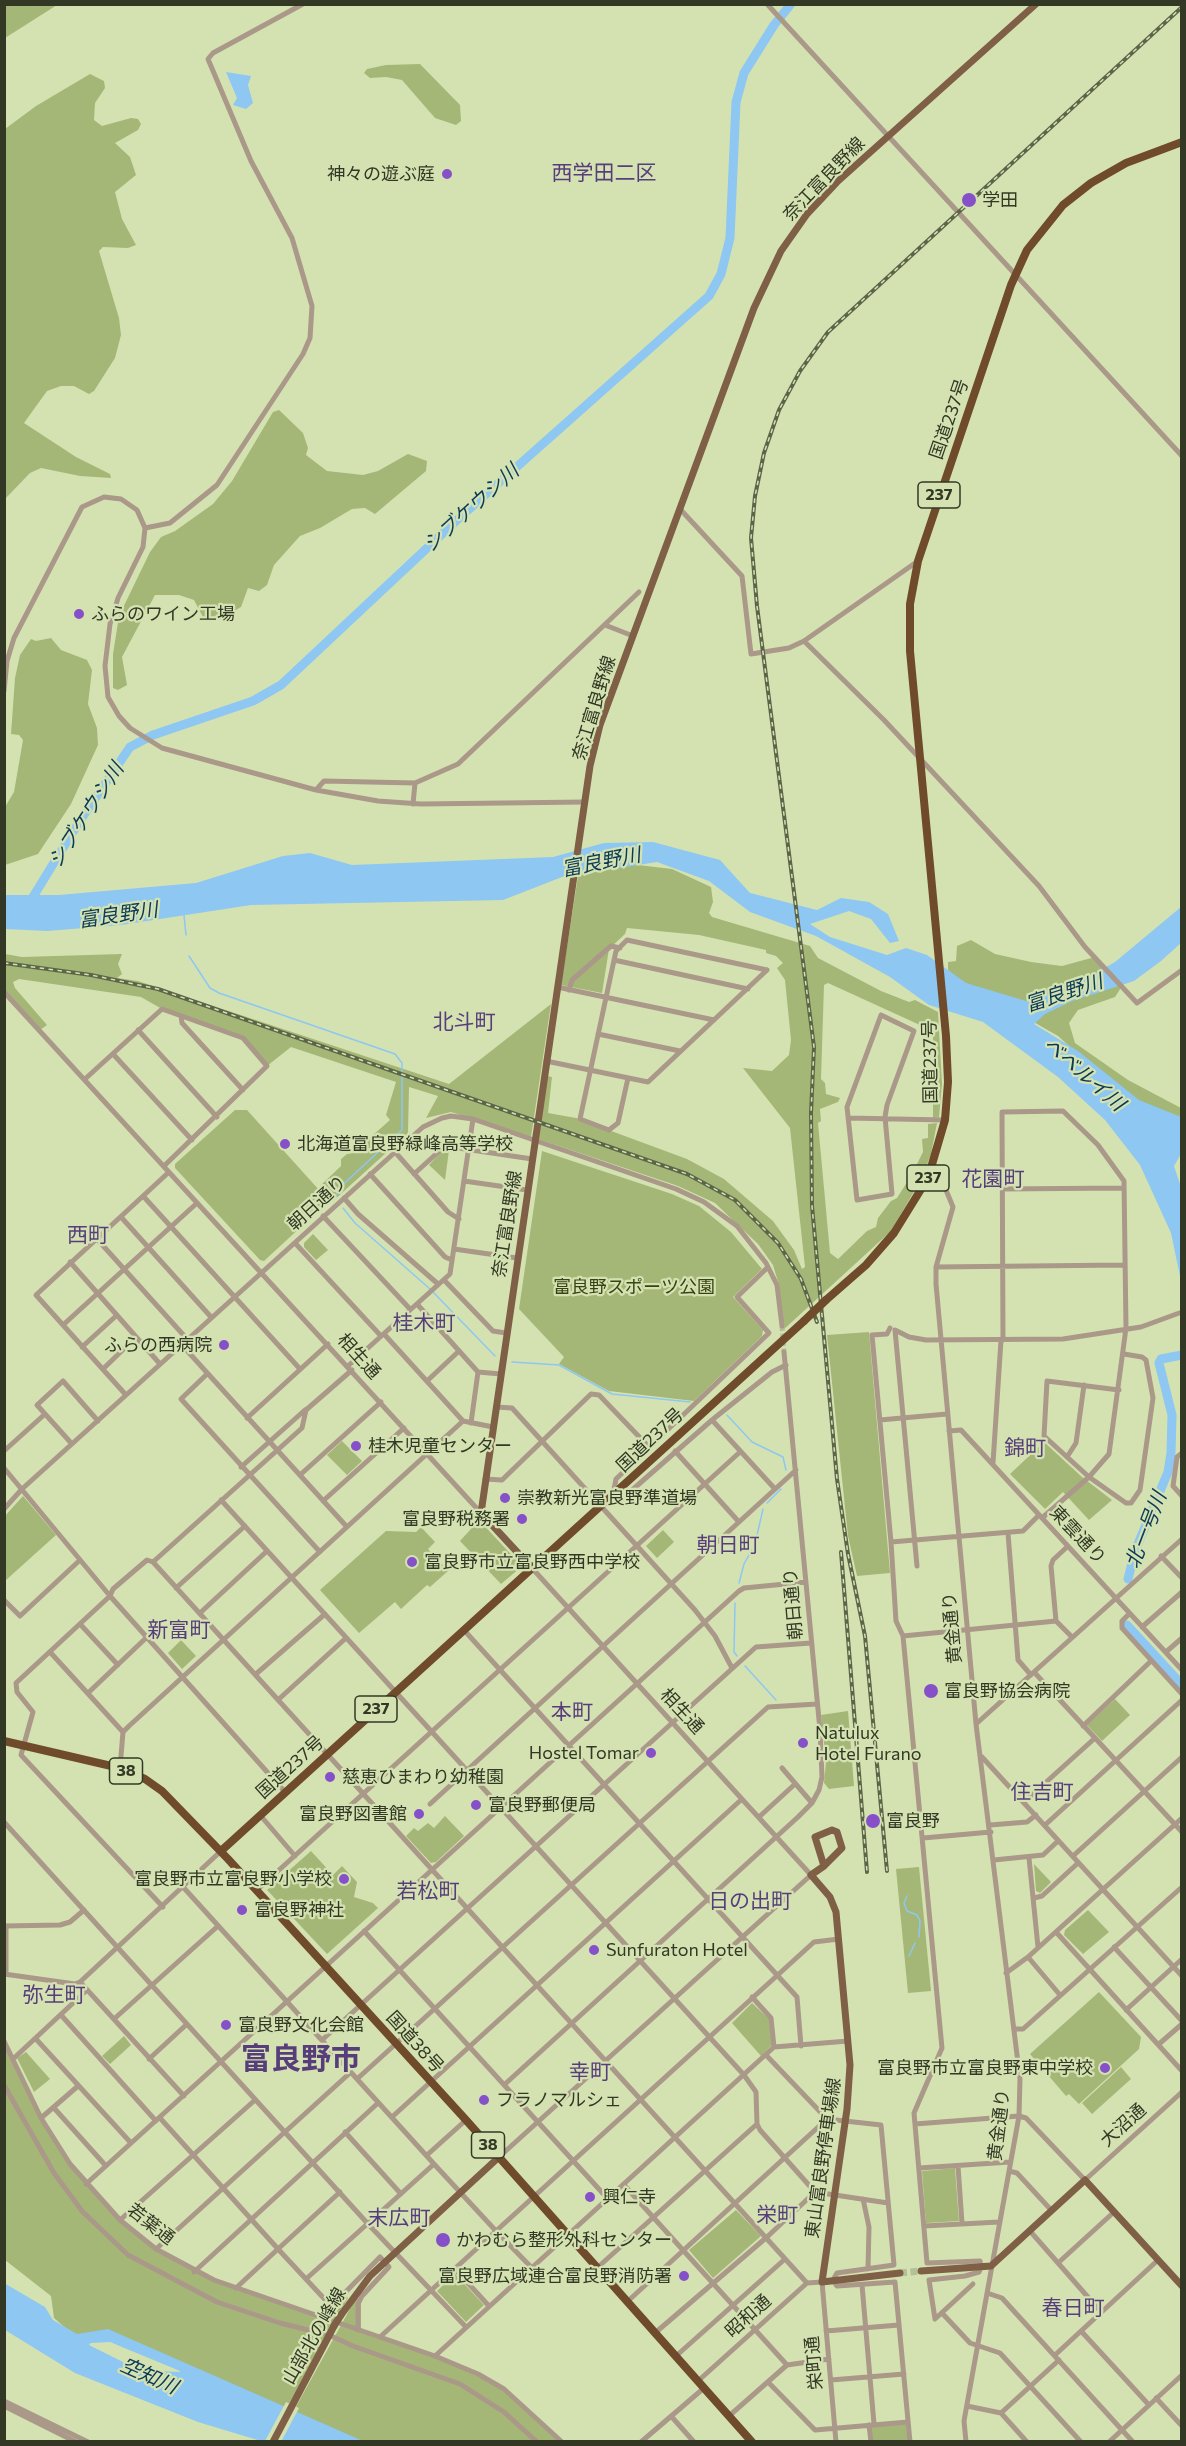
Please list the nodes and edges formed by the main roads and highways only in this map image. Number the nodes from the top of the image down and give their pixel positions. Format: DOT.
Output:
graph roads {
  1 [pos="1036,4"];
  2 [pos="1182,142"];
  3 [pos="531,1567"];
  4 [pos="4,1741"];
  5 [pos="221,1851"];
  6 [pos="824,1866"];
  7 [pos="499,2157"];
  8 [pos="921,2271"];
  9 [pos="900,2273"];
  10 [pos="1182,2286"];
  11 [pos="751,2441"];
  12 [pos="273,2442"];
  1 -- 3 [label="main road, 奈江富良野線"];
  2 -- 3 [label="highway, 国道237号 / 237, bridge"];
  3 -- 5 [label="highway, 国道237号 / 237"];
  4 -- 5 [label="highway, 国道38号 / 38"];
  5 -- 7 [label="highway, 国道38号 / 38"];
  6 -- 6 [label="main road"];
  6 -- 9 [label="main road, 東山富良野停車場線"];
  7 -- 11 [label="highway, 国道38号 / 38"];
  7 -- 12 [label="main road, 山部北の峰線, bridge"];
  8 -- 10 [label="main road"];
}
